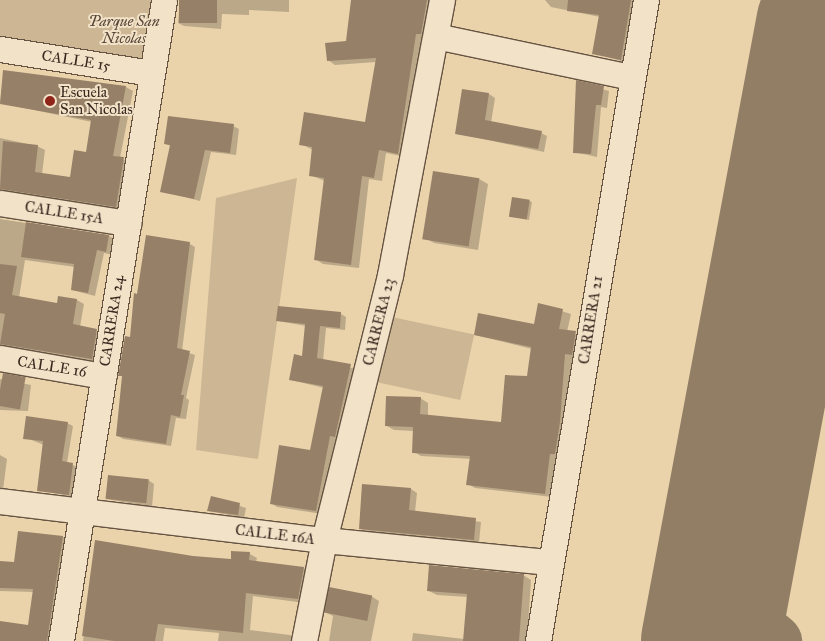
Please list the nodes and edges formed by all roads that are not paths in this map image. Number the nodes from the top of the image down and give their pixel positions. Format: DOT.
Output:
graph roads {
  1 [pos="164,0"];
  2 [pos="442,0"];
  3 [pos="646,0"];
  4 [pos="436,36"];
  5 [pos="0,49"];
  6 [pos="152,73"];
  7 [pos="631,77"];
  8 [pos="0,203"];
  9 [pos="128,223"];
  10 [pos="0,358"];
  11 [pos="103,376"];
  12 [pos="0,502"];
  13 [pos="81,512"];
  14 [pos="324,540"];
  15 [pos="550,562"];
  16 [pos="61,641"];
  17 [pos="304,641"];
  18 [pos="538,641"];
  1 -- 6 [label="street, CARRERA 24"];
  2 -- 4 [label="street, CARRERA 23"];
  3 -- 7 [label="street, CARRERA 21"];
  4 -- 7 [label="street"];
  4 -- 14 [label="street, CARRERA 23"];
  5 -- 6 [label="street, CALLE 15"];
  6 -- 9 [label="street, CARRERA 24"];
  7 -- 15 [label="street, CARRERA 21"];
  8 -- 9 [label="street, CALLE 15A"];
  9 -- 11 [label="street, CARRERA 24"];
  10 -- 11 [label="street, CALLE 16"];
  11 -- 13 [label="street, CARRERA 24"];
  12 -- 13 [label="street, CALLE 16A"];
  13 -- 14 [label="street, CALLE 16A"];
  13 -- 16 [label="street, CARRERA 24"];
  14 -- 15 [label="street, CALLE 16A"];
  14 -- 17 [label="street, CARRERA 23"];
  15 -- 18 [label="street, CARRERA 21"];
}
